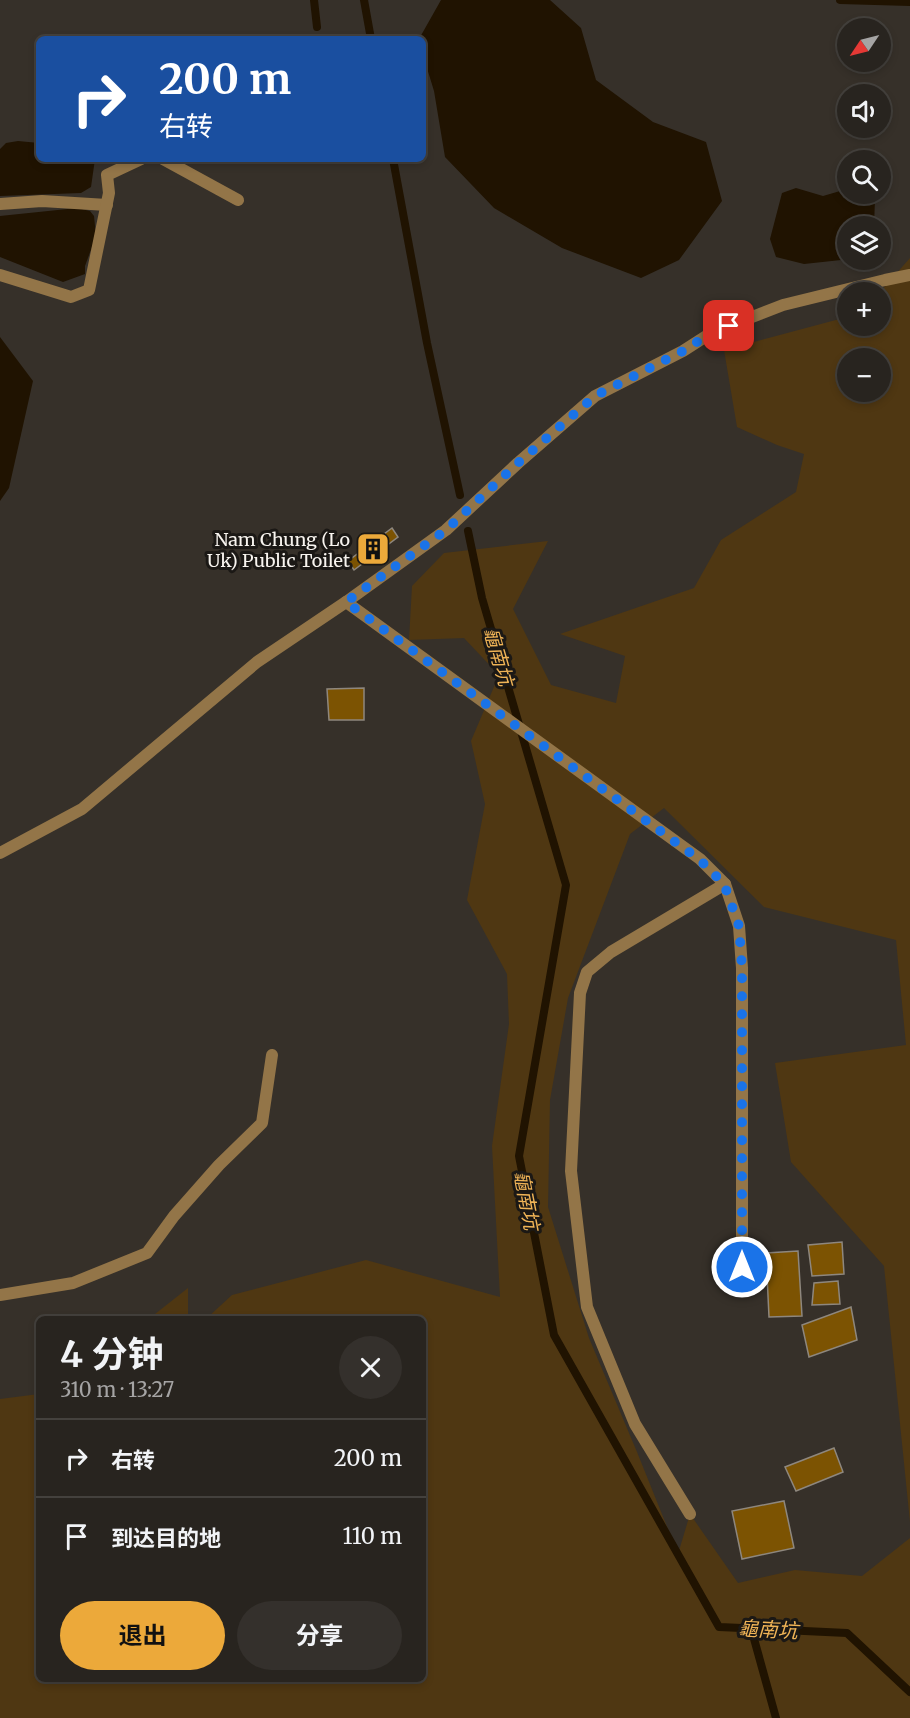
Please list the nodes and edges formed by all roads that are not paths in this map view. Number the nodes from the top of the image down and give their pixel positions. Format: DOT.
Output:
graph roads {
  1 [pos="134,162"];
  2 [pos="168,162"];
  3 [pos="238,200"];
  4 [pos="0,204"];
  5 [pos="107,206"];
  6 [pos="0,275"];
  7 [pos="910,275"];
  8 [pos="346,602"];
  9 [pos="0,853"];
  10 [pos="724,884"];
  11 [pos="272,1055"];
  12 [pos="742,1267"];
  13 [pos="0,1294"];
  14 [pos="690,1514"];
  1 -- 5 [label="street"];
  2 -- 3 [label="street"];
  4 -- 5 [label="street"];
  5 -- 6 [label="street"];
  7 -- 8 [label="street"];
  8 -- 9 [label="street"];
  8 -- 10 [label="street"];
  10 -- 12 [label="street"];
  10 -- 14 [label="street"];
  11 -- 13 [label="street"];
}
